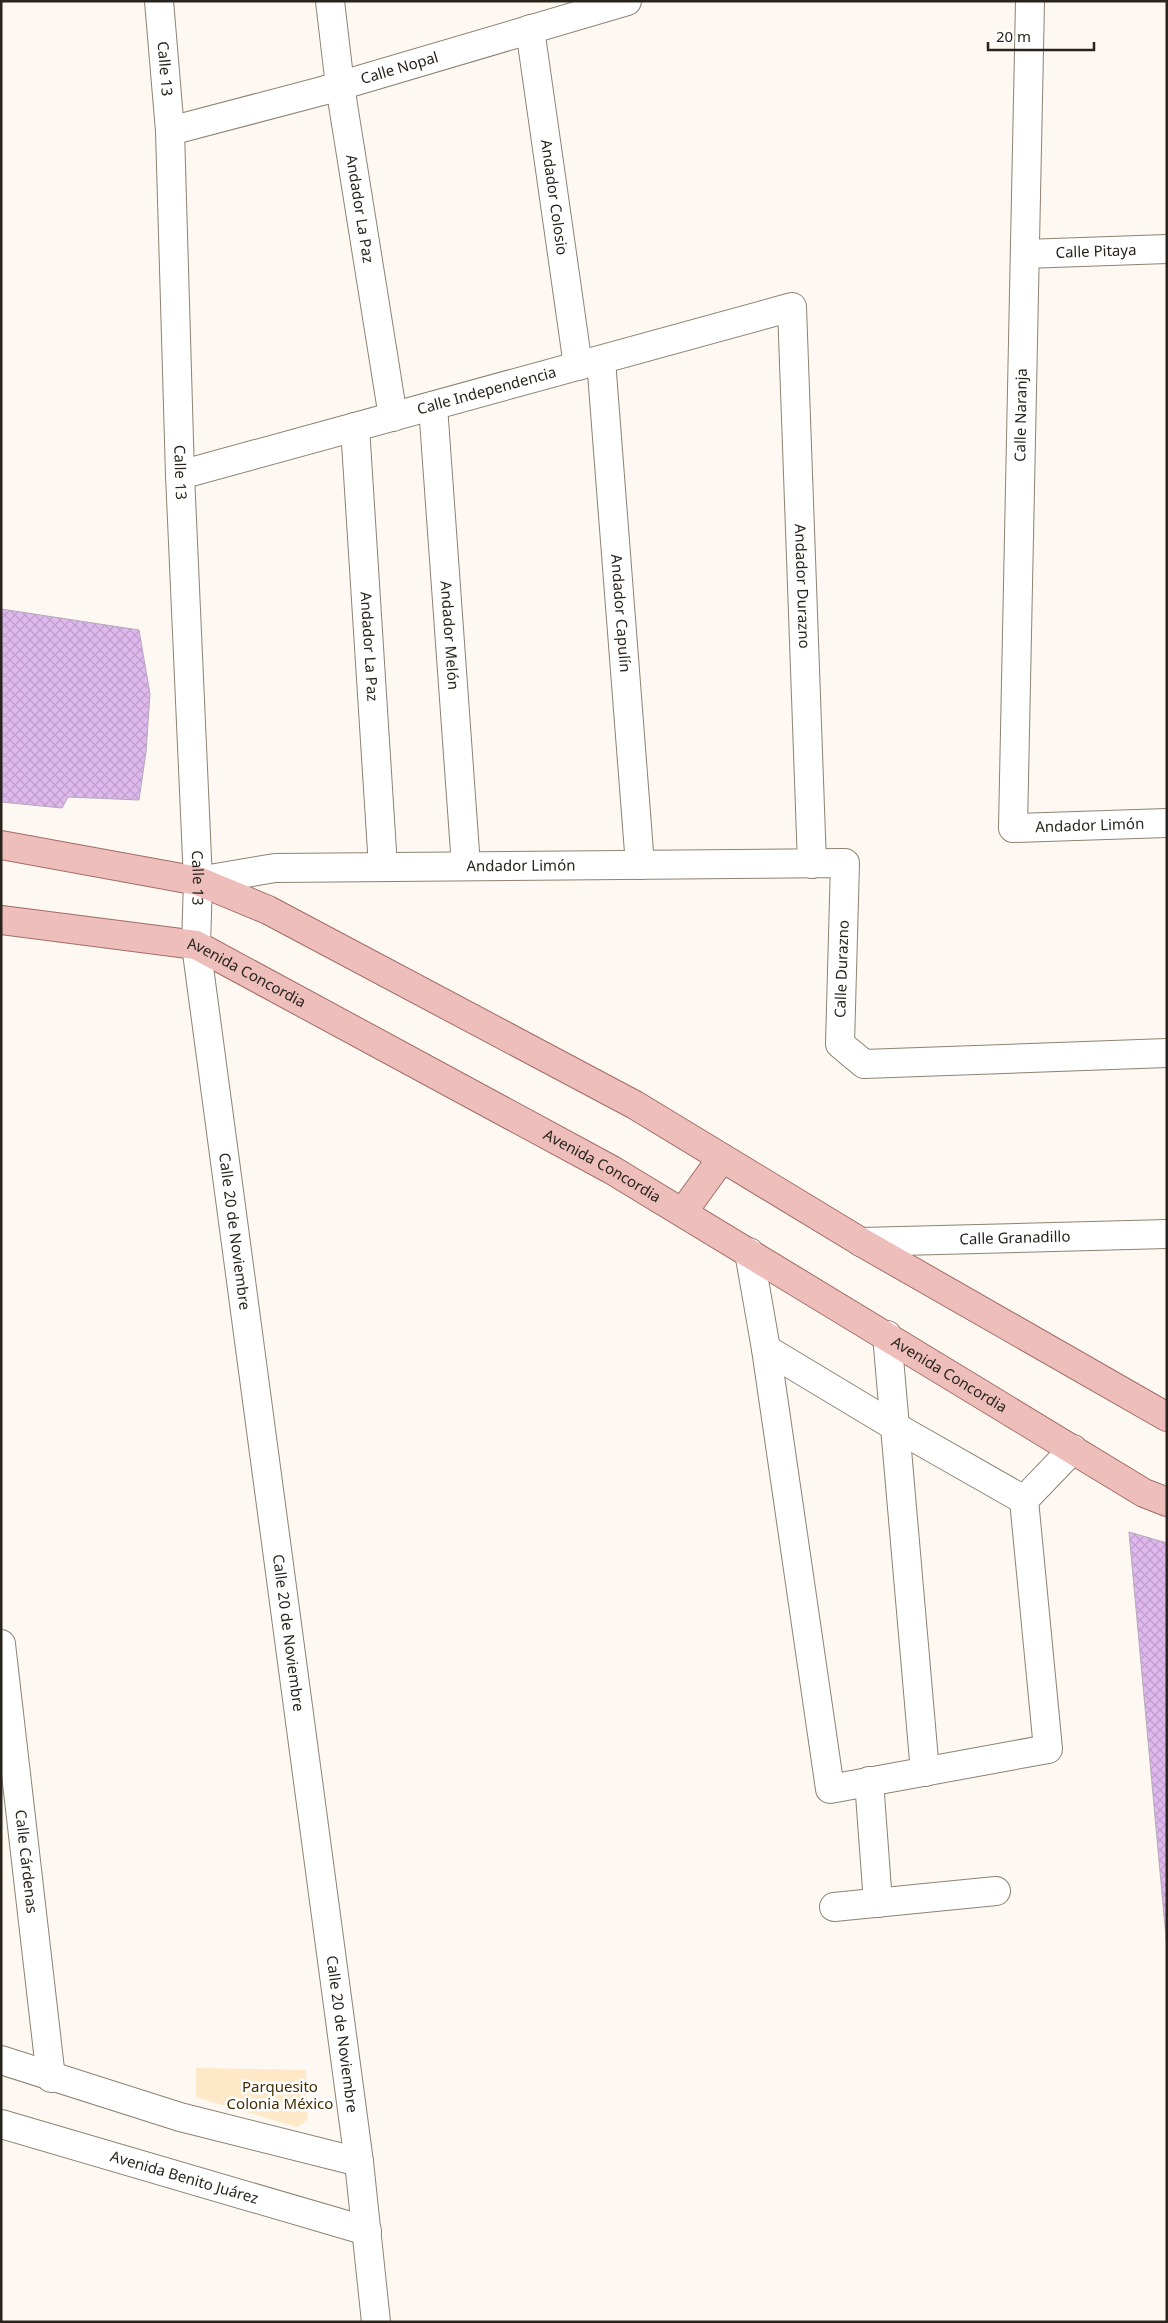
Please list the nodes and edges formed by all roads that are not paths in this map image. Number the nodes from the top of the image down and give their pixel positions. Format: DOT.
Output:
graph roads {
  1 [pos="159,1"];
  2 [pos="330,1"];
  3 [pos="627,1"];
  4 [pos="1030,1"];
  5 [pos="530,29"];
  6 [pos="340,86"];
  7 [pos="170,131"];
  8 [pos="1167,249"];
  9 [pos="1025,254"];
  10 [pos="792,307"];
  11 [pos="590,363"];
  12 [pos="434,406"];
  13 [pos="393,417"];
  14 [pos="354,427"];
  15 [pos="180,475"];
  16 [pos="1167,823"];
  17 [pos="1013,828"];
  18 [pos="1,845"];
  19 [pos="845,863"];
  20 [pos="812,864"];
  21 [pos="640,865"];
  22 [pos="466,866"];
  23 [pos="383,867"];
  24 [pos="198,881"];
  25 [pos="1,920"];
  26 [pos="196,945"];
  27 [pos="1167,1053"];
  28 [pos="722,1158"];
  29 [pos="683,1212"];
  30 [pos="1167,1234"];
  31 [pos="862,1242"];
  32 [pos="749,1252"];
  33 [pos="887,1335"];
  34 [pos="766,1348"];
  35 [pos="1167,1417"];
  36 [pos="894,1426"];
  37 [pos="1073,1449"];
  38 [pos="1024,1500"];
  39 [pos="1167,1502"];
  40 [pos="1,1644"];
  41 [pos="924,1772"];
  42 [pos="869,1781"];
  43 [pos="996,1891"];
  44 [pos="878,1903"];
  45 [pos="834,1907"];
  46 [pos="1,2060"];
  47 [pos="51,2078"];
  48 [pos="1,2124"];
  49 [pos="359,2162"];
  50 [pos="367,2231"];
  51 [pos="376,2322"];
  1 -- 7 [label="street, Calle 13"];
  2 -- 6 [label="street, Andador La Paz"];
  3 -- 5 [label="street, Calle Nopal"];
  4 -- 9 [label="street, Calle Naranja"];
  5 -- 6 [label="street, Calle Nopal"];
  5 -- 11 [label="street, Andador Colosio"];
  6 -- 7 [label="street, Calle Nopal"];
  6 -- 13 [label="street, Andador La Paz"];
  7 -- 15 [label="street, Calle 13"];
  8 -- 9 [label="street, Calle Pitaya"];
  9 -- 17 [label="street, Calle Naranja"];
  10 -- 11 [label="street, Calle Independencia"];
  10 -- 20 [label="street, Andador Durazno"];
  11 -- 12 [label="street, Calle Independencia"];
  11 -- 21 [label="street, Andador Capulín"];
  12 -- 13 [label="street, Calle Independencia"];
  12 -- 22 [label="street, Andador Melón"];
  13 -- 14 [label="street, Calle Independencia"];
  14 -- 15 [label="street, Calle Independencia"];
  14 -- 23 [label="street, Andador La Paz"];
  15 -- 24 [label="street, Calle 13"];
  16 -- 17 [label="street, Andador Limón"];
  18 -- 24 [label="main road"];
  19 -- 20 [label="street, Andador Limón"];
  19 -- 27 [label="street, Calle Durazno"];
  20 -- 21 [label="street, Andador Limón"];
  21 -- 22 [label="street, Andador Limón"];
  22 -- 23 [label="street, Andador Limón"];
  23 -- 24 [label="street, Andador Limón"];
  24 -- 26 [label="street, Calle 13"];
  24 -- 28 [label="main road"];
  25 -- 26 [label="main road, Avenida Concordia"];
  26 -- 29 [label="main road, Avenida Concordia"];
  26 -- 49 [label="street, Calle 20 de Noviembre"];
  28 -- 29 [label="main road"];
  28 -- 31 [label="main road"];
  29 -- 32 [label="main road, Avenida Concordia"];
  30 -- 31 [label="street, Calle Granadillo"];
  31 -- 35 [label="main road"];
  32 -- 33 [label="main road, Avenida Concordia"];
  32 -- 34 [label="street"];
  33 -- 36 [label="street"];
  33 -- 37 [label="main road, Avenida Concordia"];
  34 -- 36 [label="street"];
  34 -- 42 [label="street"];
  36 -- 38 [label="street"];
  36 -- 41 [label="street"];
  37 -- 38 [label="street"];
  37 -- 39 [label="main road, Avenida Concordia"];
  38 -- 41 [label="street"];
  40 -- 47 [label="street, Calle Cárdenas"];
  41 -- 42 [label="street"];
  42 -- 44 [label="street"];
  43 -- 44 [label="street"];
  44 -- 45 [label="street"];
  46 -- 47 [label="street"];
  47 -- 49 [label="street"];
  48 -- 50 [label="street, Avenida Benito Juárez"];
  49 -- 50 [label="street, Calle 20 de Noviembre"];
  50 -- 51 [label="street, Calle 20 de Noviembre"];
}
